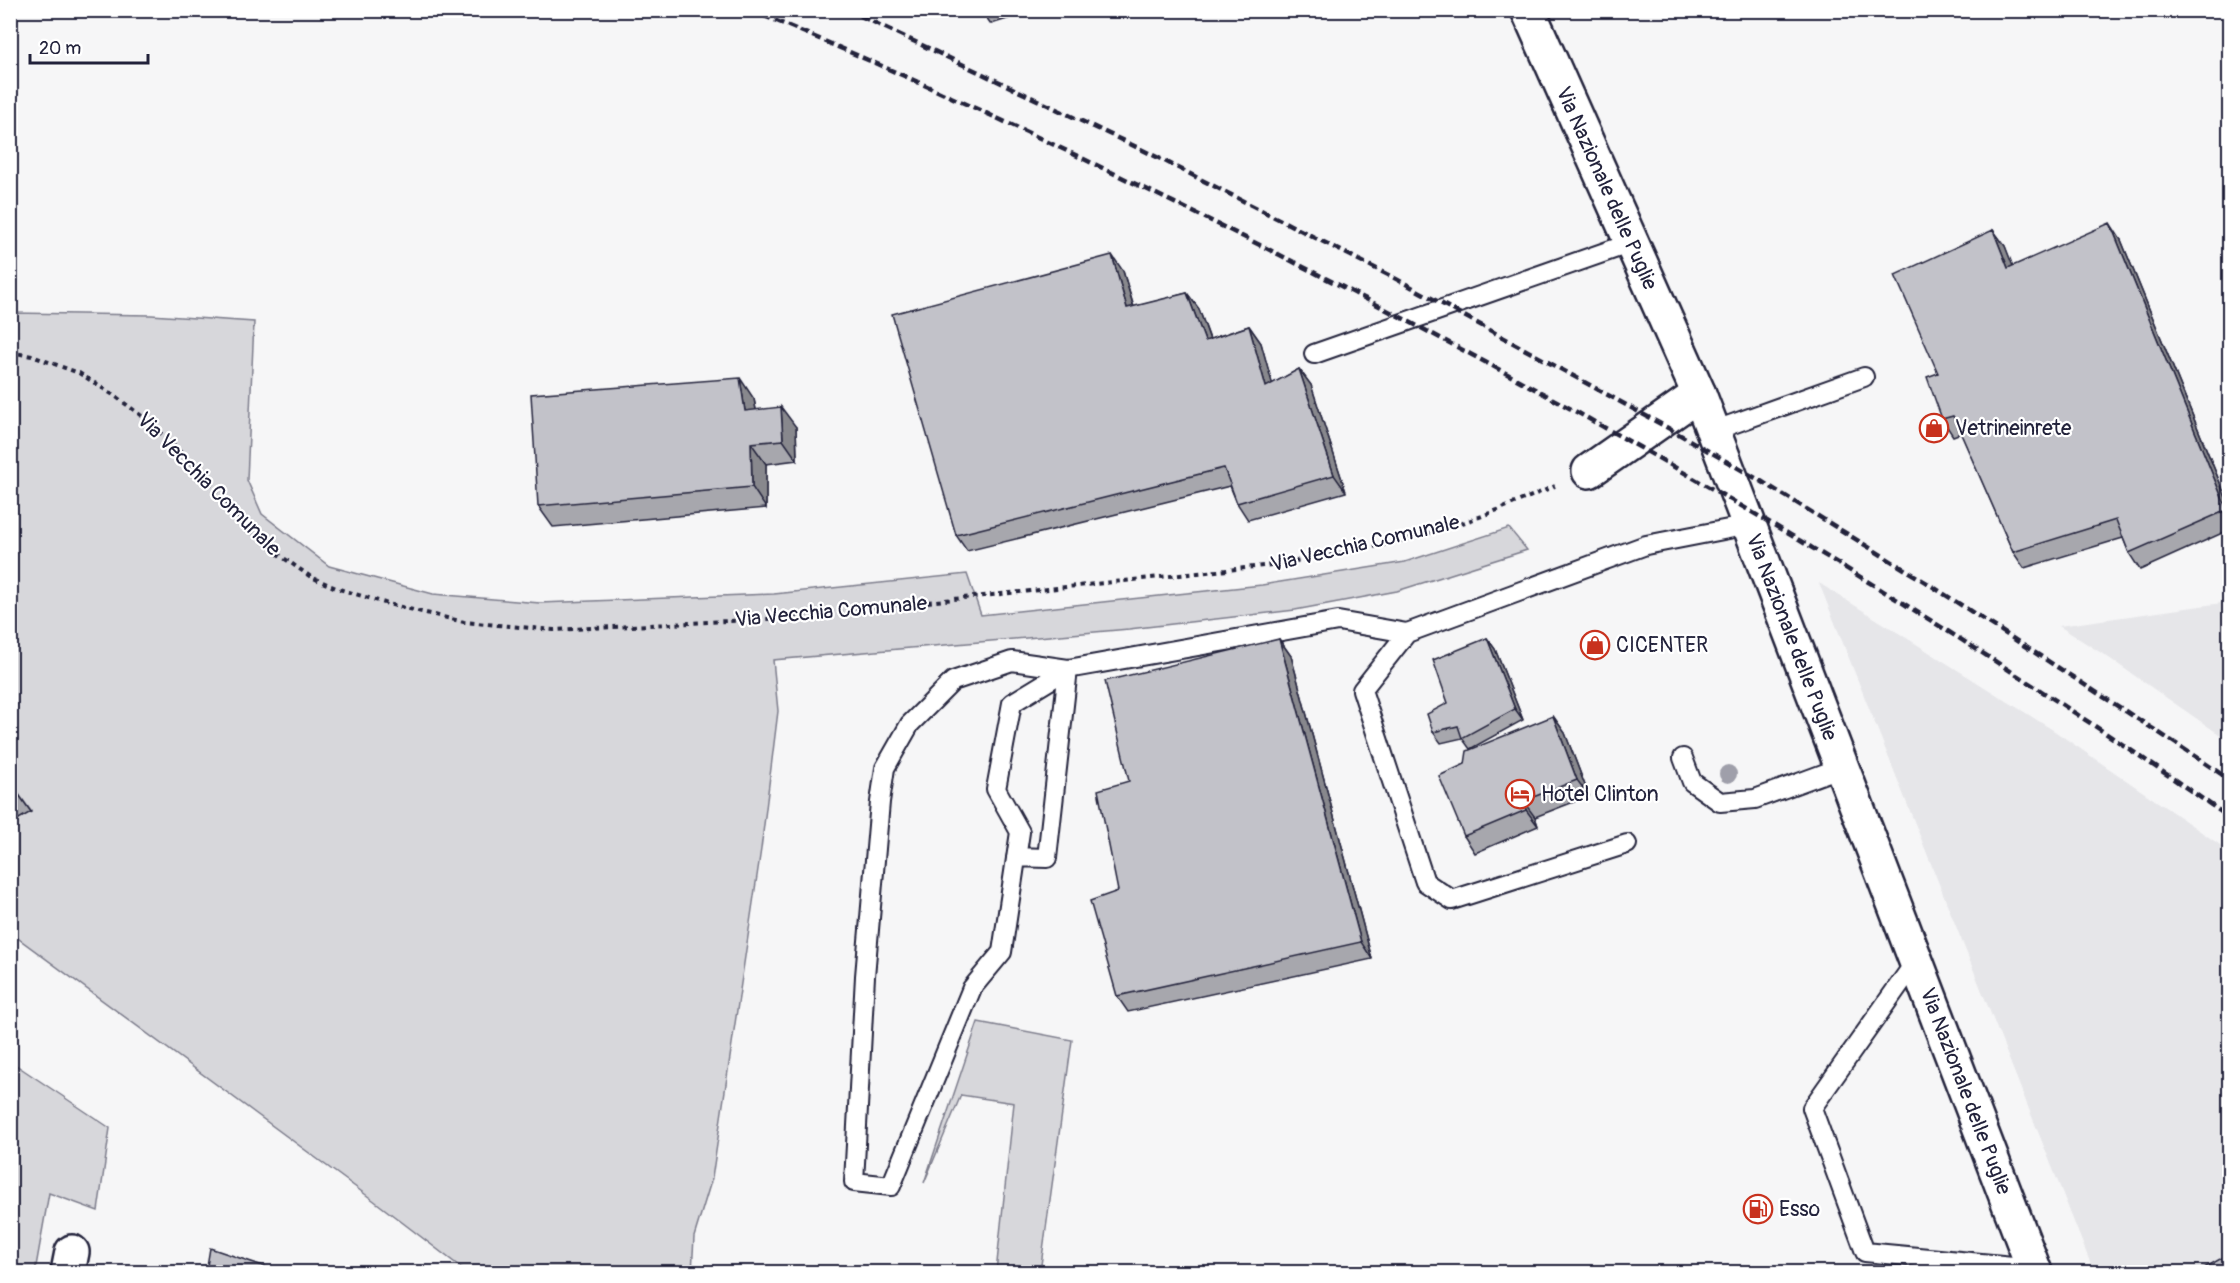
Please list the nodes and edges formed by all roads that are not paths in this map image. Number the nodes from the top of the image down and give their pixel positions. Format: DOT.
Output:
graph roads {
  1 [pos="1528,10"];
  2 [pos="1631,243"];
  3 [pos="1314,354"];
  4 [pos="1864,377"];
  5 [pos="1699,394"];
  6 [pos="1713,431"];
  7 [pos="1589,471"];
  8 [pos="1749,525"];
  9 [pos="1407,633"];
  10 [pos="1068,669"];
  11 [pos="1683,758"];
  12 [pos="1842,767"];
  13 [pos="1627,844"];
  14 [pos="1016,857"];
  15 [pos="1916,961"];
  16 [pos="2035,1270"];
  1 -- 2 [label="main road, Via Nazionale delle Puglie"];
  2 -- 3 [label="lane"];
  2 -- 5 [label="main road, Via Nazionale delle Puglie"];
  4 -- 6 [label="lane"];
  5 -- 6 [label="main road, Via Nazionale delle Puglie"];
  5 -- 7 [label="main road"];
  6 -- 8 [label="main road, Via Nazionale delle Puglie"];
  8 -- 9 [label="lane"];
  8 -- 12 [label="main road, Via Nazionale delle Puglie"];
  9 -- 10 [label="lane"];
  9 -- 13 [label="lane"];
  10 -- 14 [label="lane"];
  10 -- 14 [label="lane"];
  10 -- 14 [label="lane"];
  11 -- 12 [label="lane"];
  12 -- 15 [label="main road, Via Nazionale delle Puglie"];
  15 -- 16 [label="main road, Via Nazionale delle Puglie"];
  15 -- 16 [label="lane"];
}
